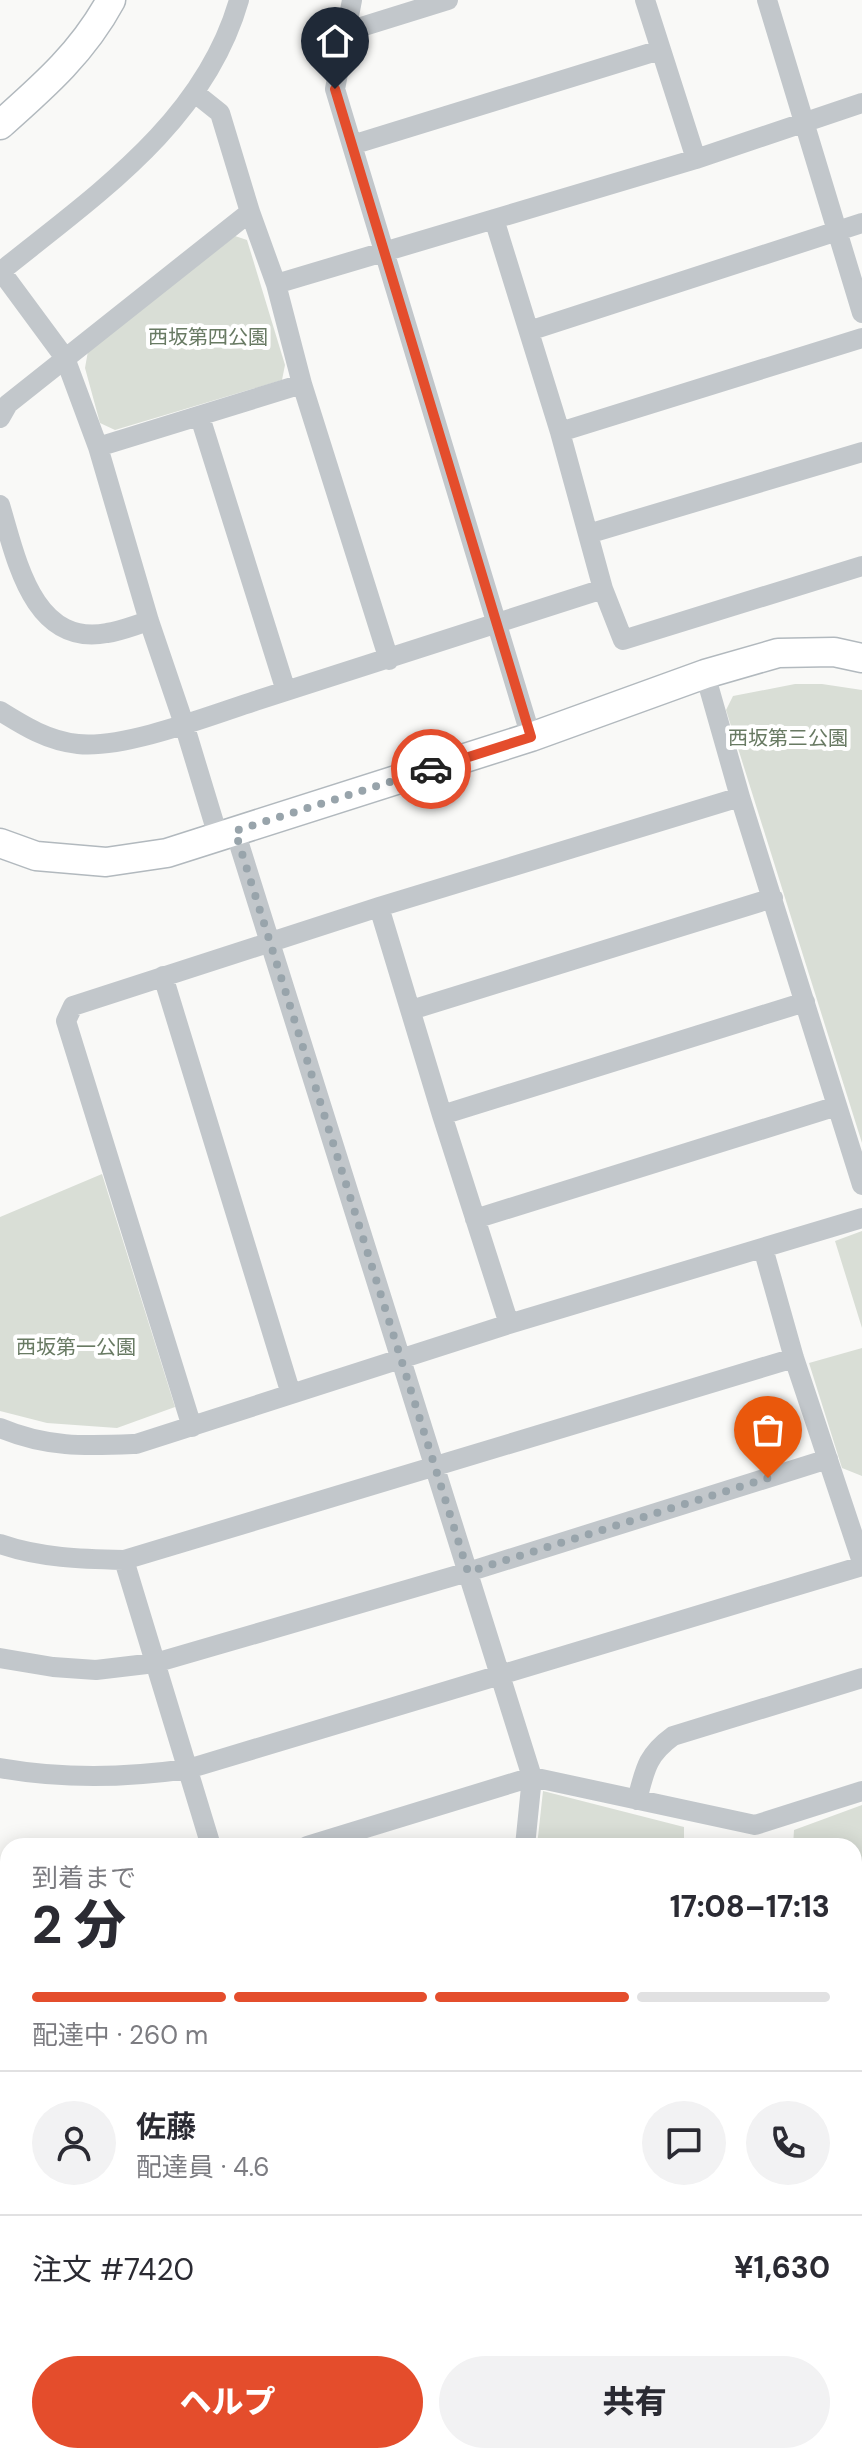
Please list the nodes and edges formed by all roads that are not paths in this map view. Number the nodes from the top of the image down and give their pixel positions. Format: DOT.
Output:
graph roads {
  1 [pos="111,0"];
  2 [pos="239,0"];
  3 [pos="352,0"];
  4 [pos="448,0"];
  5 [pos="645,0"];
  6 [pos="767,0"];
  7 [pos="345,32"];
  8 [pos="660,50"];
  9 [pos="195,93"];
  10 [pos="862,103"];
  11 [pos="803,121"];
  12 [pos="0,125"];
  13 [pos="352,145"];
  14 [pos="696,159"];
  15 [pos="250,212"];
  16 [pos="494,219"];
  17 [pos="862,223"];
  18 [pos="837,231"];
  19 [pos="383,252"];
  20 [pos="0,271"];
  21 [pos="276,284"];
  22 [pos="862,313"];
  23 [pos="529,331"];
  24 [pos="862,338"];
  25 [pos="65,358"];
  26 [pos="302,384"];
  27 [pos="200,417"];
  28 [pos="0,418"];
  29 [pos="560,432"];
  30 [pos="98,447"];
  31 [pos="862,452"];
  32 [pos="0,505"];
  33 [pos="588,534"];
  34 [pos="5,542"];
  35 [pos="862,566"];
  36 [pos="603,589"];
  37 [pos="149,621"];
  38 [pos="496,624"];
  39 [pos="862,658"];
  40 [pos="389,660"];
  41 [pos="705,674"];
  42 [pos="286,691"];
  43 [pos="0,711"];
  44 [pos="184,724"];
  45 [pos="531,737"];
  46 [pos="740,797"];
  47 [pos="226,833"];
  48 [pos="0,843"];
  49 [pos="773,898"];
  50 [pos="379,907"];
  51 [pos="270,941"];
  52 [pos="163,976"];
  53 [pos="805,1002"];
  54 [pos="411,1010"];
  55 [pos="837,1106"];
  56 [pos="442,1115"];
  57 [pos="862,1185"];
  58 [pos="862,1218"];
  59 [pos="475,1219"];
  60 [pos="763,1248"];
  61 [pos="509,1324"];
  62 [pos="794,1358"];
  63 [pos="401,1359"];
  64 [pos="291,1394"];
  65 [pos="192,1427"];
  66 [pos="0,1428"];
  67 [pos="828,1459"];
  68 [pos="435,1468"];
  69 [pos="0,1544"];
  70 [pos="124,1560"];
  71 [pos="862,1564"];
  72 [pos="468,1572"];
  73 [pos="0,1658"];
  74 [pos="155,1663"];
  75 [pos="500,1676"];
  76 [pos="862,1678"];
  77 [pos="0,1768"];
  78 [pos="188,1769"];
  79 [pos="532,1777"];
  80 [pos="862,1791"];
  81 [pos="637,1800"];
  82 [pos="209,1838"];
  83 [pos="333,1838"];
  84 [pos="526,1838"];
  1 -- 12 [label="street"];
  2 -- 9 [label="street"];
  3 -- 7 [label="street"];
  4 -- 7 [label="street"];
  5 -- 8 [label="street"];
  6 -- 11 [label="street"];
  7 -- 13 [label="street"];
  8 -- 13 [label="street"];
  8 -- 14 [label="street"];
  9 -- 15 [label="street"];
  9 -- 20 [label="street"];
  10 -- 11 [label="street"];
  11 -- 14 [label="street"];
  11 -- 18 [label="street"];
  13 -- 19 [label="street"];
  14 -- 16 [label="street"];
  15 -- 21 [label="street"];
  15 -- 25 [label="street"];
  16 -- 19 [label="street"];
  16 -- 23 [label="street"];
  17 -- 18 [label="street"];
  18 -- 22 [label="street"];
  18 -- 23 [label="street"];
  19 -- 21 [label="street"];
  19 -- 38 [label="street"];
  20 -- 25 [label="street"];
  21 -- 26 [label="street"];
  23 -- 29 [label="street"];
  24 -- 29 [label="street"];
  25 -- 28 [label="street"];
  25 -- 30 [label="street"];
  26 -- 27 [label="street"];
  26 -- 40 [label="street"];
  27 -- 30 [label="street"];
  27 -- 42 [label="street"];
  29 -- 33 [label="street"];
  30 -- 37 [label="street"];
  31 -- 33 [label="street"];
  32 -- 34 [label="street"];
  33 -- 36 [label="street"];
  34 -- 37 [label="street"];
  35 -- 36 [label="street"];
  36 -- 38 [label="street"];
  37 -- 44 [label="street"];
  38 -- 40 [label="street"];
  38 -- 45 [label="street"];
  39 -- 41 [label="street"];
  40 -- 42 [label="street"];
  41 -- 45 [label="street"];
  41 -- 46 [label="street"];
  42 -- 44 [label="street"];
  43 -- 44 [label="street"];
  44 -- 47 [label="street"];
  45 -- 47 [label="street"];
  46 -- 49 [label="street"];
  46 -- 50 [label="street"];
  47 -- 48 [label="street"];
  47 -- 51 [label="street"];
  49 -- 53 [label="street"];
  49 -- 54 [label="street"];
  50 -- 51 [label="street"];
  50 -- 54 [label="street"];
  51 -- 52 [label="street"];
  51 -- 63 [label="street"];
  52 -- 64 [label="street"];
  52 -- 65 [label="street"];
  53 -- 55 [label="street"];
  53 -- 56 [label="street"];
  54 -- 56 [label="street"];
  55 -- 57 [label="street"];
  55 -- 59 [label="street"];
  56 -- 59 [label="street"];
  58 -- 60 [label="street"];
  59 -- 61 [label="street"];
  60 -- 61 [label="street"];
  60 -- 62 [label="street"];
  61 -- 63 [label="street"];
  62 -- 67 [label="street"];
  62 -- 68 [label="street"];
  63 -- 64 [label="street"];
  63 -- 68 [label="street"];
  64 -- 65 [label="street"];
  65 -- 66 [label="street"];
  67 -- 71 [label="street"];
  67 -- 72 [label="street"];
  68 -- 70 [label="street"];
  68 -- 72 [label="street"];
  69 -- 70 [label="street"];
  70 -- 74 [label="street"];
  71 -- 75 [label="street"];
  72 -- 74 [label="street"];
  72 -- 75 [label="street"];
  73 -- 74 [label="street"];
  74 -- 78 [label="street"];
  75 -- 78 [label="street"];
  75 -- 79 [label="street"];
  76 -- 81 [label="street"];
  77 -- 78 [label="street"];
  78 -- 82 [label="street"];
  79 -- 81 [label="street"];
  79 -- 83 [label="street"];
  79 -- 84 [label="street"];
  80 -- 81 [label="street"];
}
